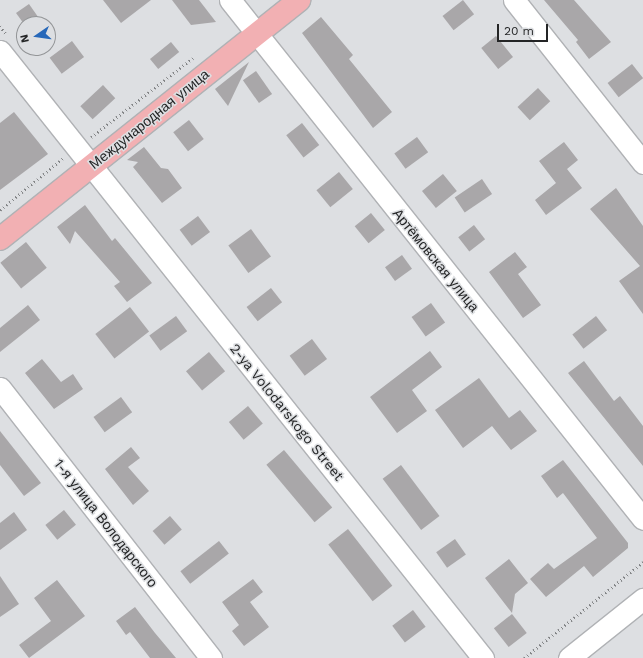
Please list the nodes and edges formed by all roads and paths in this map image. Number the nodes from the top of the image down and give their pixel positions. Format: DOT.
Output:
graph roads {
  1 [pos="230,0"];
  2 [pos="299,0"];
  3 [pos="514,0"];
  4 [pos="256,34"];
  5 [pos="0,51"];
  6 [pos="194,57"];
  7 [pos="76,148"];
  8 [pos="643,163"];
  9 [pos="90,167"];
  10 [pos="0,210"];
  11 [pos="0,239"];
  12 [pos="0,388"];
  13 [pos="643,519"];
  14 [pos="643,562"];
  15 [pos="643,599"];
  16 [pos="211,658"];
  17 [pos="483,658"];
  18 [pos="524,658"];
  19 [pos="569,658"];
  1 -- 4 [label="street, Артёмовская улица"];
  2 -- 4 [label="main road, Международная улица"];
  3 -- 8 [label="street"];
  4 -- 9 [label="main road, Международная улица"];
  4 -- 13 [label="street, Артёмовская улица"];
  5 -- 7 [label="street, 2-ya Volodarskogo Street"];
  6 -- 7 [label="path"];
  7 -- 9 [label="street, 2-ya Volodarskogo Street"];
  7 -- 10 [label="path"];
  9 -- 11 [label="main road, Международная улица"];
  9 -- 17 [label="street, 2-ya Volodarskogo Street"];
  12 -- 16 [label="street, 1-я улица Володарского"];
  14 -- 18 [label="path"];
  15 -- 19 [label="street"];
}
